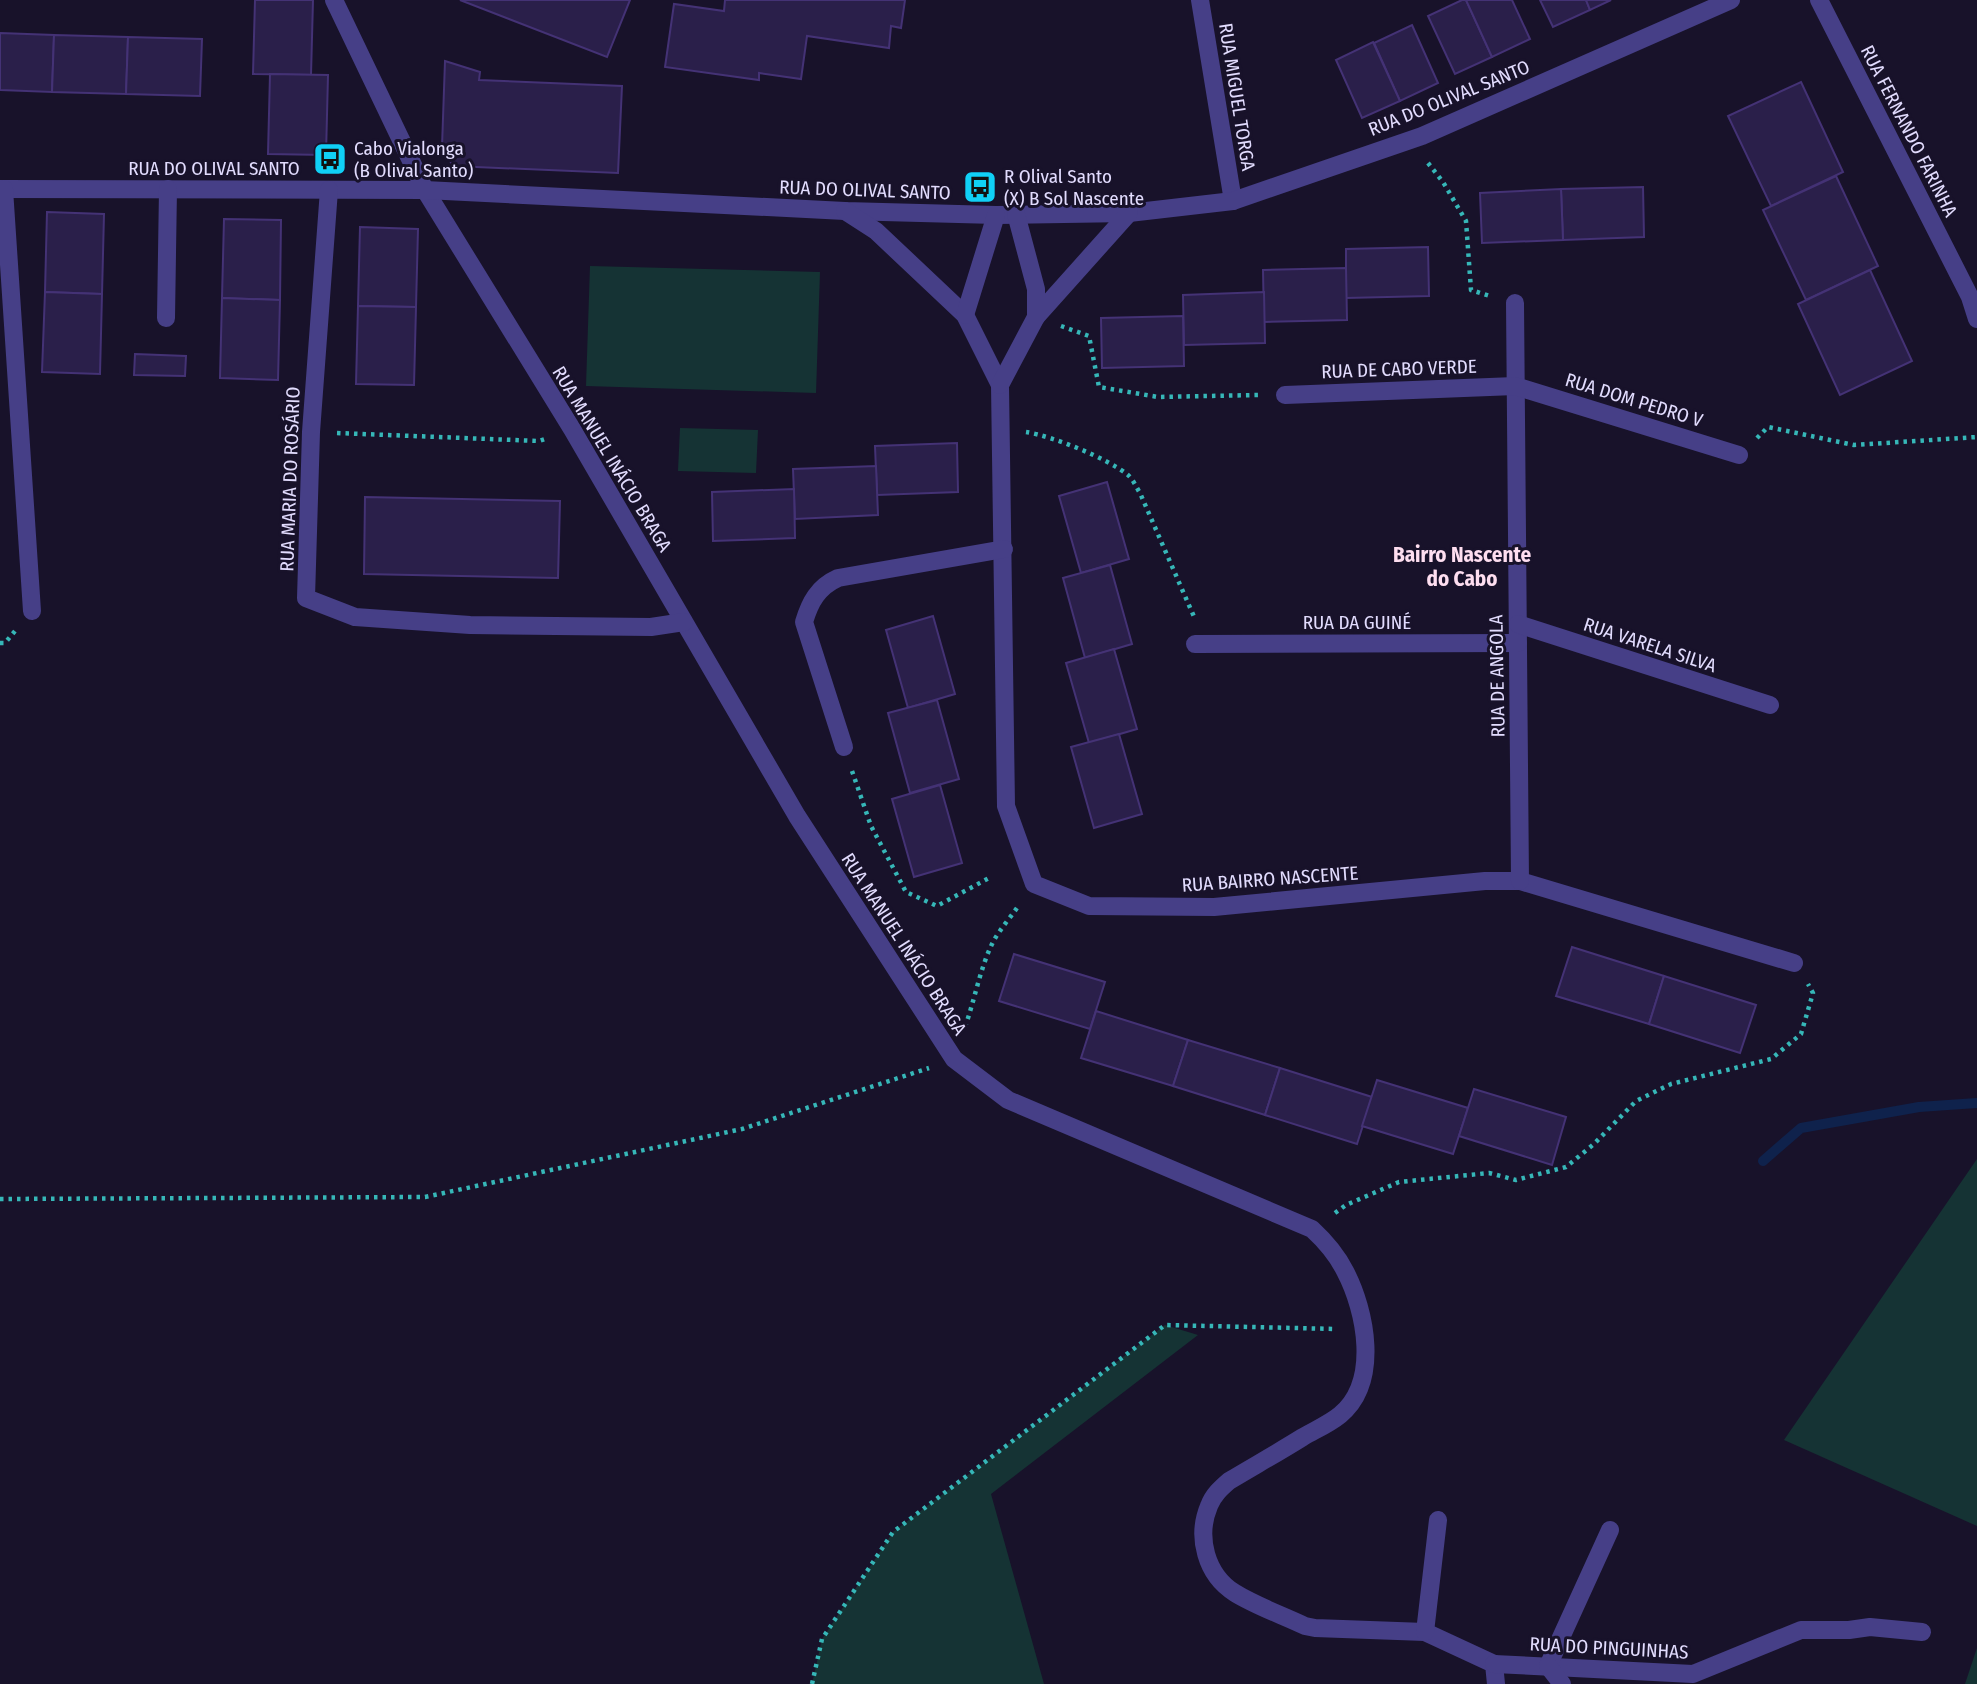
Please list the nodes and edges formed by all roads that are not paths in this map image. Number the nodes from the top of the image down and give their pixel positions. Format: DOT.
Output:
graph roads {
  1 [pos="334,0"];
  2 [pos="1200,0"];
  3 [pos="1731,0"];
  4 [pos="1819,0"];
  5 [pos="2,189"];
  6 [pos="168,189"];
  7 [pos="329,190"];
  8 [pos="425,190"];
  9 [pos="1233,201"];
  10 [pos="845,211"];
  11 [pos="1129,213"];
  12 [pos="1016,214"];
  13 [pos="996,215"];
  14 [pos="1514,303"];
  15 [pos="965,315"];
  16 [pos="1036,317"];
  17 [pos="166,318"];
  18 [pos="1977,319"];
  19 [pos="1000,385"];
  20 [pos="1516,386"];
  21 [pos="1285,395"];
  22 [pos="1739,455"];
  23 [pos="1004,549"];
  24 [pos="32,611"];
  25 [pos="684,622"];
  26 [pos="1518,624"];
  27 [pos="1195,643"];
  28 [pos="1518,643"];
  29 [pos="1770,705"];
  30 [pos="844,747"];
  31 [pos="1520,881"];
  32 [pos="1794,963"];
  33 [pos="1438,1520"];
  34 [pos="1610,1530"];
  35 [pos="1425,1632"];
  36 [pos="1922,1632"];
  37 [pos="1494,1664"];
  38 [pos="1548,1665"];
  39 [pos="1496,1684"];
  40 [pos="1562,1684"];
  1 -- 8 [label="street, RUA MANUEL INÁCIO BRAGA"];
  2 -- 9 [label="street, RUA MIGUEL TORGA"];
  3 -- 9 [label="street, RUA DO OLIVAL SANTO"];
  4 -- 18 [label="street, RUA FERNANDO FARINHA"];
  5 -- 6 [label="street, RUA DO OLIVAL SANTO"];
  5 -- 24 [label="street"];
  6 -- 7 [label="street, RUA DO OLIVAL SANTO"];
  6 -- 17 [label="street"];
  7 -- 8 [label="street, RUA DO OLIVAL SANTO"];
  7 -- 25 [label="street, RUA MARIA DO ROSÁRIO"];
  8 -- 10 [label="street, RUA DO OLIVAL SANTO"];
  8 -- 25 [label="street, RUA MANUEL INÁCIO BRAGA"];
  9 -- 11 [label="street, RUA DO OLIVAL SANTO"];
  10 -- 13 [label="street, RUA DO OLIVAL SANTO"];
  10 -- 15 [label="street"];
  11 -- 12 [label="street, RUA DO OLIVAL SANTO"];
  11 -- 16 [label="street"];
  12 -- 13 [label="street, RUA DO OLIVAL SANTO"];
  12 -- 16 [label="street"];
  13 -- 15 [label="street"];
  14 -- 20 [label="street, RUA DE ANGOLA"];
  15 -- 19 [label="street"];
  16 -- 19 [label="street"];
  19 -- 23 [label="street"];
  20 -- 21 [label="street, RUA DE CABO VERDE"];
  20 -- 22 [label="street, RUA DOM PEDRO V"];
  20 -- 26 [label="street, RUA DE ANGOLA"];
  23 -- 30 [label="street"];
  23 -- 31 [label="street, RUA BAIRRO NASCENTE"];
  25 -- 35 [label="street, RUA MANUEL INÁCIO BRAGA"];
  26 -- 28 [label="street, RUA DE ANGOLA"];
  26 -- 29 [label="street, RUA VARELA SILVA"];
  27 -- 28 [label="street, RUA DA GUINÉ"];
  28 -- 31 [label="street, RUA DE ANGOLA"];
  31 -- 32 [label="street, RUA BAIRRO NASCENTE"];
  33 -- 35 [label="street"];
  34 -- 38 [label="street"];
  35 -- 37 [label="street"];
  36 -- 38 [label="street, RUA DO PINGUINHAS"];
  37 -- 38 [label="street, RUA DO PINGUINHAS"];
  37 -- 39 [label="street"];
  38 -- 40 [label="street"];
}
